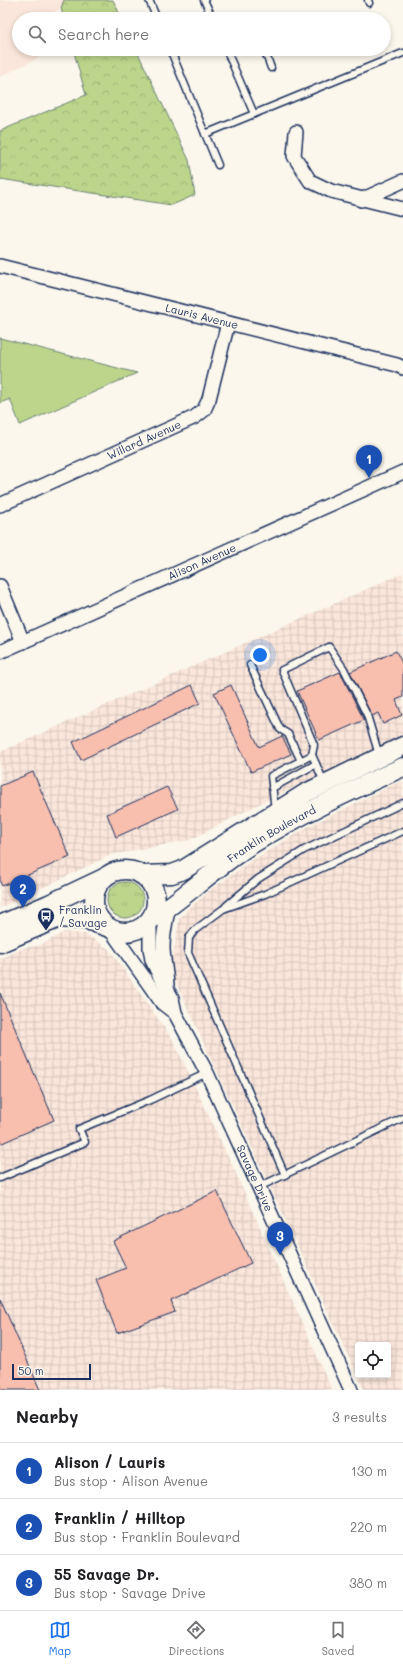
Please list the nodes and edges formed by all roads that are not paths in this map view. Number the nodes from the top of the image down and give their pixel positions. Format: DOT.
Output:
graph roads {
  1 [pos="149,0"];
  2 [pos="204,0"];
  3 [pos="154,12"];
  4 [pos="210,12"];
  5 [pos="403,53"];
  6 [pos="173,56"];
  7 [pos="229,56"];
  8 [pos="267,56"];
  9 [pos="271,68"];
  10 [pos="254,114"];
  11 [pos="296,132"];
  12 [pos="205,134"];
  13 [pos="218,165"];
  14 [pos="403,181"];
  15 [pos="361,200"];
  16 [pos="403,208"];
  17 [pos="0,266"];
  18 [pos="228,323"];
  19 [pos="403,368"];
  20 [pos="403,472"];
  21 [pos="0,504"];
  22 [pos="0,586"];
  23 [pos="23,642"];
  24 [pos="0,652"];
  25 [pos="250,665"];
  26 [pos="403,746"];
  27 [pos="312,755"];
  28 [pos="379,757"];
  29 [pos="301,761"];
  30 [pos="316,764"];
  31 [pos="403,767"];
  32 [pos="325,783"];
  33 [pos="272,788"];
  34 [pos="403,803"];
  35 [pos="275,812"];
  36 [pos="403,831"];
  37 [pos="142,875"];
  38 [pos="104,878"];
  39 [pos="169,906"];
  40 [pos="223,909"];
  41 [pos="151,920"];
  42 [pos="0,924"];
  43 [pos="109,928"];
  44 [pos="0,943"];
  45 [pos="167,989"];
  46 [pos="175,1013"];
  47 [pos="207,1073"];
  48 [pos="403,1118"];
  49 [pos="285,1175"];
  50 [pos="0,1178"];
  51 [pos="259,1187"];
  52 [pos="350,1390"];
  1 -- 3 [label="lane"];
  2 -- 4 [label="lane"];
  5 -- 10 [label="lane"];
  6 -- 12 [label="lane"];
  7 -- 10 [label="lane"];
  8 -- 9 [label="lane"];
  10 -- 12 [label="lane"];
  11 -- 15 [label="street"];
  12 -- 13 [label="lane"];
  14 -- 15 [label="street"];
  15 -- 16 [label="street"];
  17 -- 18 [label="street, Lauris Avenue"];
  18 -- 19 [label="street, Lauris Avenue"];
  18 -- 21 [label="street, Willard Avenue"];
  20 -- 23 [label="street, Alison Avenue"];
  22 -- 23 [label="street"];
  23 -- 24 [label="street, Alison Avenue"];
  25 -- 29 [label="lane"];
  26 -- 28 [label="main road, Franklin Boulevard"];
  27 -- 28 [label="lane"];
  27 -- 29 [label="lane"];
  27 -- 30 [label="lane"];
  28 -- 32 [label="main road, Franklin Boulevard"];
  29 -- 33 [label="lane"];
  30 -- 32 [label="lane"];
  30 -- 33 [label="lane"];
  31 -- 39 [label="main road, Franklin Boulevard"];
  32 -- 35 [label="main road, Franklin Boulevard"];
  33 -- 35 [label="lane"];
  34 -- 40 [label="lane"];
  35 -- 37 [label="main road, Franklin Boulevard"];
  36 -- 40 [label="lane"];
  37 -- 38 [label="main road"];
  37 -- 41 [label="main road"];
  38 -- 42 [label="main road"];
  38 -- 43 [label="main road"];
  39 -- 41 [label="main road, Franklin Boulevard"];
  39 -- 45 [label="street"];
  40 -- 49 [label="lane"];
  41 -- 43 [label="main road"];
  41 -- 45 [label="street, Savage Drive"];
  43 -- 44 [label="main road"];
  43 -- 46 [label="street, Savage Drive"];
  45 -- 46 [label="street, Savage Drive"];
  46 -- 47 [label="street, Savage Drive"];
  47 -- 50 [label="lane"];
  47 -- 51 [label="street, Savage Drive"];
  48 -- 49 [label="lane"];
  49 -- 51 [label="lane"];
  51 -- 52 [label="street, Savage Drive"];
}
